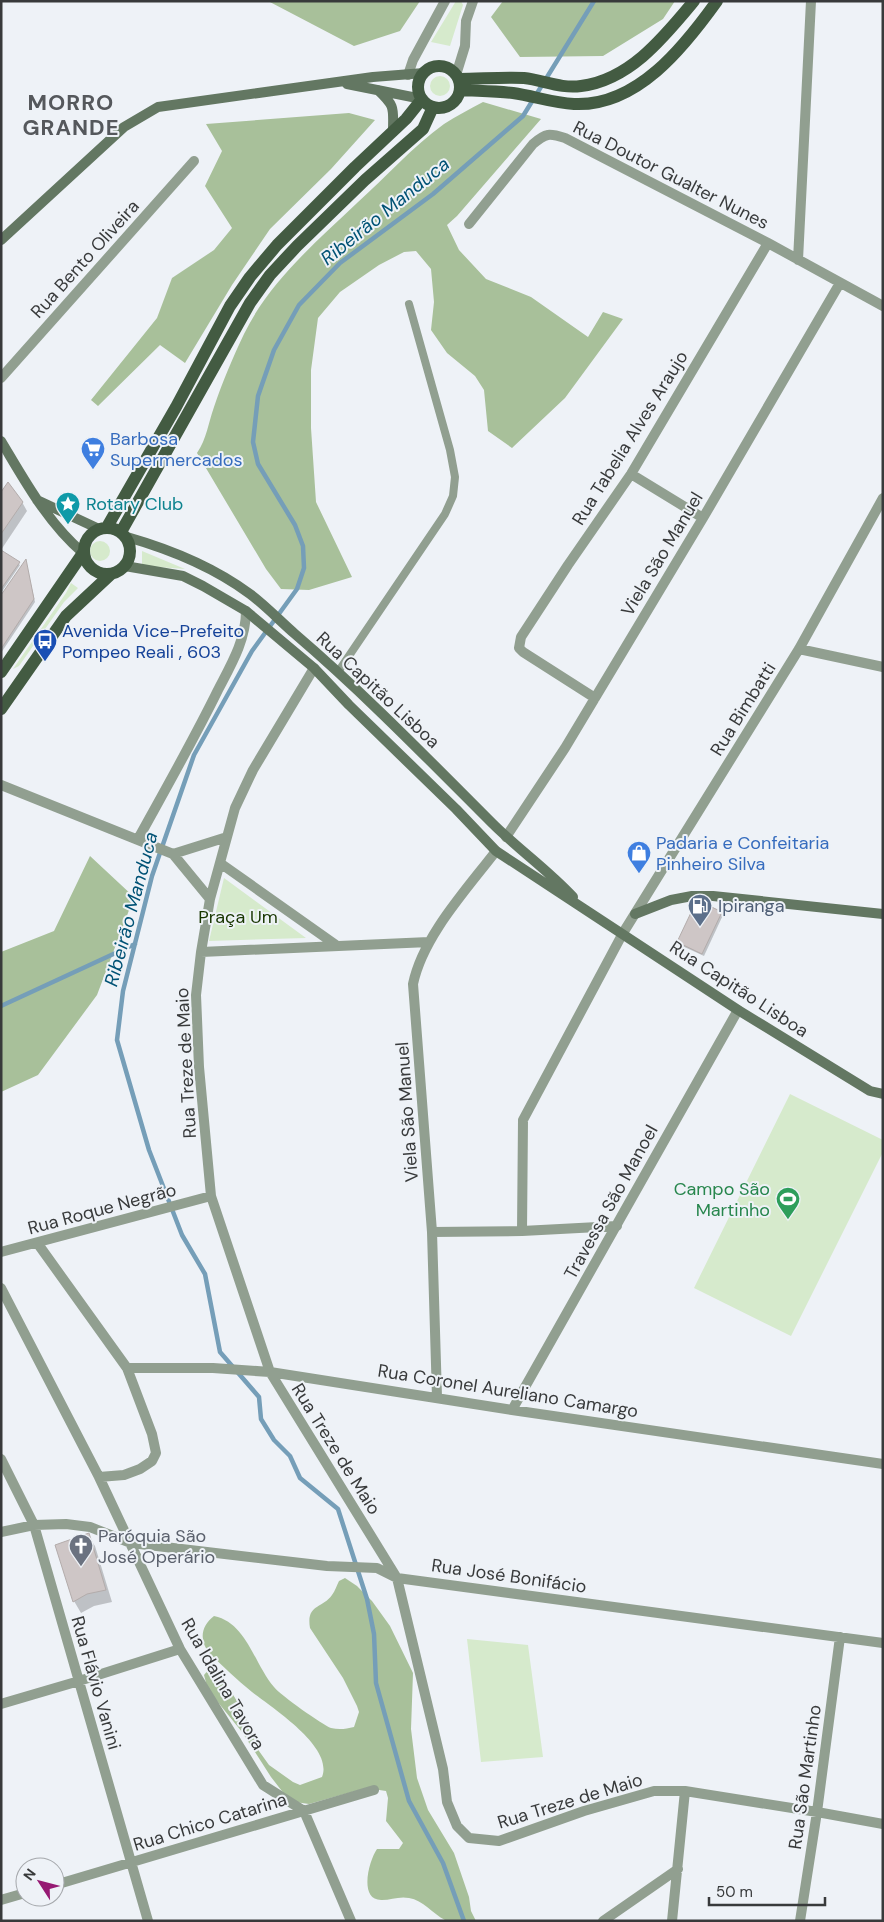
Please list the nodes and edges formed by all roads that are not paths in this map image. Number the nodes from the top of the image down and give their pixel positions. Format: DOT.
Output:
graph roads {
  1 [pos="445,1"];
  2 [pos="473,1"];
  3 [pos="694,1"];
  4 [pos="717,1"];
  5 [pos="811,1"];
  6 [pos="424,73"];
  7 [pos="408,74"];
  8 [pos="458,81"];
  9 [pos="338,83"];
  10 [pos="377,90"];
  11 [pos="422,99"];
  12 [pos="433,107"];
  13 [pos="392,132"];
  14 [pos="194,161"];
  15 [pos="469,224"];
  16 [pos="1,240"];
  17 [pos="768,243"];
  18 [pos="798,260"];
  19 [pos="840,283"];
  20 [pos="409,304"];
  21 [pos="883,306"];
  22 [pos="1,378"];
  23 [pos="1,441"];
  24 [pos="631,474"];
  25 [pos="883,498"];
  26 [pos="36,500"];
  27 [pos="703,518"];
  28 [pos="103,528"];
  29 [pos="124,534"];
  30 [pos="83,554"];
  31 [pos="125,566"];
  32 [pos="111,574"];
  33 [pos="246,612"];
  34 [pos="799,649"];
  35 [pos="883,667"];
  36 [pos="314,668"];
  37 [pos="1,672"];
  38 [pos="338,672"];
  39 [pos="595,698"];
  40 [pos="1,710"];
  41 [pos="1,785"];
  42 [pos="226,837"];
  43 [pos="506,837"];
  44 [pos="138,839"];
  45 [pos="496,851"];
  46 [pos="171,853"];
  47 [pos="220,863"];
  48 [pos="210,899"];
  49 [pos="580,905"];
  50 [pos="635,914"];
  51 [pos="883,914"];
  52 [pos="623,933"];
  53 [pos="429,942"];
  54 [pos="336,945"];
  55 [pos="201,952"];
  56 [pos="738,1010"];
  57 [pos="883,1094"];
  58 [pos="211,1196"];
  59 [pos="617,1226"];
  60 [pos="522,1231"];
  61 [pos="432,1232"];
  62 [pos="38,1244"];
  63 [pos="1,1252"];
  64 [pos="1,1288"];
  65 [pos="127,1368"];
  66 [pos="270,1372"];
  67 [pos="437,1397"];
  68 [pos="512,1410"];
  69 [pos="1,1459"];
  70 [pos="883,1464"];
  71 [pos="99,1477"];
  72 [pos="34,1525"];
  73 [pos="1,1532"];
  74 [pos="131,1543"];
  75 [pos="397,1578"];
  76 [pos="840,1638"];
  77 [pos="883,1643"];
  78 [pos="180,1649"];
  79 [pos="79,1681"];
  80 [pos="1,1704"];
  81 [pos="374,1790"];
  82 [pos="685,1791"];
  83 [pos="304,1811"];
  84 [pos="817,1812"];
  85 [pos="883,1824"];
  86 [pos="131,1863"];
  87 [pos="678,1869"];
  88 [pos="65,1882"];
  89 [pos="15,1896"];
  90 [pos="1,1900"];
  91 [pos="148,1921"];
  92 [pos="351,1921"];
  93 [pos="603,1921"];
  94 [pos="672,1921"];
  95 [pos="800,1921"];
  1 -- 7 [label="street"];
  2 -- 8 [label="street"];
  3 -- 8 [label="main road"];
  4 -- 8 [label="main road"];
  5 -- 18 [label="street"];
  6 -- 7 [label="street"];
  6 -- 8 [label="main road"];
  6 -- 11 [label="main road"];
  7 -- 9 [label="street"];
  8 -- 12 [label="main road"];
  9 -- 10 [label="street"];
  9 -- 16 [label="street"];
  10 -- 11 [label="street"];
  10 -- 13 [label="street"];
  11 -- 12 [label="main road"];
  11 -- 13 [label="main road"];
  12 -- 29 [label="main road"];
  13 -- 28 [label="main road"];
  14 -- 22 [label="street, Rua Bento Oliveira"];
  15 -- 17 [label="street, Rua Doutor Gualter Nunes"];
  17 -- 18 [label="street, Rua Doutor Gualter Nunes"];
  17 -- 24 [label="street, Rua Tabelia Alves Araujo"];
  18 -- 19 [label="street, Rua Doutor Gualter Nunes"];
  19 -- 21 [label="street, Rua Doutor Gualter Nunes"];
  19 -- 27 [label="street, Viela São Manuel"];
  20 -- 38 [label="lane"];
  23 -- 26 [label="street"];
  24 -- 27 [label="street"];
  24 -- 39 [label="street, Rua Tabelia Alves Araujo"];
  25 -- 34 [label="street, Rua Bimbatti"];
  26 -- 28 [label="street"];
  26 -- 30 [label="street"];
  27 -- 39 [label="street, Viela São Manuel"];
  28 -- 29 [label="main road"];
  28 -- 30 [label="main road"];
  29 -- 31 [label="main road"];
  29 -- 38 [label="street, Rua Capitão Lisboa"];
  30 -- 32 [label="main road"];
  30 -- 37 [label="main road"];
  31 -- 32 [label="main road"];
  31 -- 33 [label="street, Rua Capitão Lisboa"];
  32 -- 40 [label="main road"];
  33 -- 36 [label="street, Rua Capitão Lisboa"];
  33 -- 44 [label="street"];
  34 -- 35 [label="street"];
  34 -- 50 [label="street, Rua Bimbatti"];
  36 -- 42 [label="street, Rua Treze de Maio"];
  36 -- 45 [label="street, Rua Capitão Lisboa"];
  38 -- 43 [label="street, Rua Capitão Lisboa"];
  39 -- 43 [label="street, Viela São Manuel"];
  41 -- 44 [label="street"];
  42 -- 46 [label="street"];
  42 -- 47 [label="street, Rua Treze de Maio"];
  43 -- 49 [label="street, Rua Capitão Lisboa"];
  44 -- 46 [label="street"];
  45 -- 49 [label="street, Rua Capitão Lisboa"];
  45 -- 53 [label="street, Viela São Manuel"];
  46 -- 48 [label="street"];
  47 -- 48 [label="street, Rua Treze de Maio"];
  47 -- 54 [label="street"];
  48 -- 55 [label="street, Rua Treze de Maio"];
  49 -- 52 [label="street, Rua Capitão Lisboa"];
  50 -- 51 [label="street"];
  50 -- 52 [label="street, Rua Bimbatti"];
  52 -- 56 [label="street, Rua Capitão Lisboa"];
  52 -- 60 [label="street, Rua Bimbatti"];
  53 -- 54 [label="street"];
  53 -- 61 [label="street, Viela São Manuel"];
  54 -- 55 [label="street"];
  55 -- 58 [label="street, Rua Treze de Maio"];
  56 -- 57 [label="street, Rua Capitão Lisboa"];
  56 -- 59 [label="street, Travessa São Manoel"];
  58 -- 62 [label="street, Rua Roque Negrão"];
  58 -- 66 [label="street, Rua Treze de Maio"];
  59 -- 60 [label="street"];
  59 -- 68 [label="street, Travessa São Manoel"];
  60 -- 61 [label="street"];
  61 -- 67 [label="street, Viela São Manuel"];
  62 -- 63 [label="street, Rua Roque Negrão"];
  62 -- 65 [label="street"];
  64 -- 71 [label="street, Rua Idalina Tavora"];
  65 -- 66 [label="street, Rua Coronel Aureliano Camargo"];
  65 -- 71 [label="street"];
  66 -- 67 [label="street, Rua Coronel Aureliano Camargo"];
  66 -- 75 [label="street, Rua Treze de Maio"];
  67 -- 68 [label="street, Rua Coronel Aureliano Camargo"];
  68 -- 70 [label="street, Rua Coronel Aureliano Camargo"];
  69 -- 72 [label="street, Rua Flávio Vanini"];
  71 -- 74 [label="street, Rua Idalina Tavora"];
  72 -- 73 [label="street, Rua José Bonifácio"];
  72 -- 74 [label="street, Rua José Bonifácio"];
  72 -- 79 [label="street, Rua Flávio Vanini"];
  74 -- 75 [label="street, Rua José Bonifácio"];
  74 -- 78 [label="street, Rua Idalina Tavora"];
  75 -- 76 [label="street, Rua José Bonifácio"];
  75 -- 82 [label="street, Rua Treze de Maio"];
  76 -- 77 [label="street, Rua José Bonifácio"];
  76 -- 84 [label="street, Rua São Martinho"];
  78 -- 79 [label="street"];
  78 -- 83 [label="street, Rua Idalina Tavora"];
  79 -- 80 [label="street"];
  79 -- 86 [label="street, Rua Flávio Vanini"];
  81 -- 83 [label="street, Rua Chico Catarina"];
  82 -- 84 [label="street, Rua Treze de Maio"];
  82 -- 87 [label="street"];
  83 -- 86 [label="street, Rua Chico Catarina"];
  83 -- 92 [label="street"];
  84 -- 85 [label="street, Rua Treze de Maio"];
  84 -- 95 [label="street, Rua São Martinho"];
  86 -- 88 [label="street, Rua Chico Catarina"];
  86 -- 91 [label="street, Rua Flávio Vanini"];
  87 -- 93 [label="street"];
  87 -- 94 [label="street"];
  89 -- 90 [label="street"];
}
